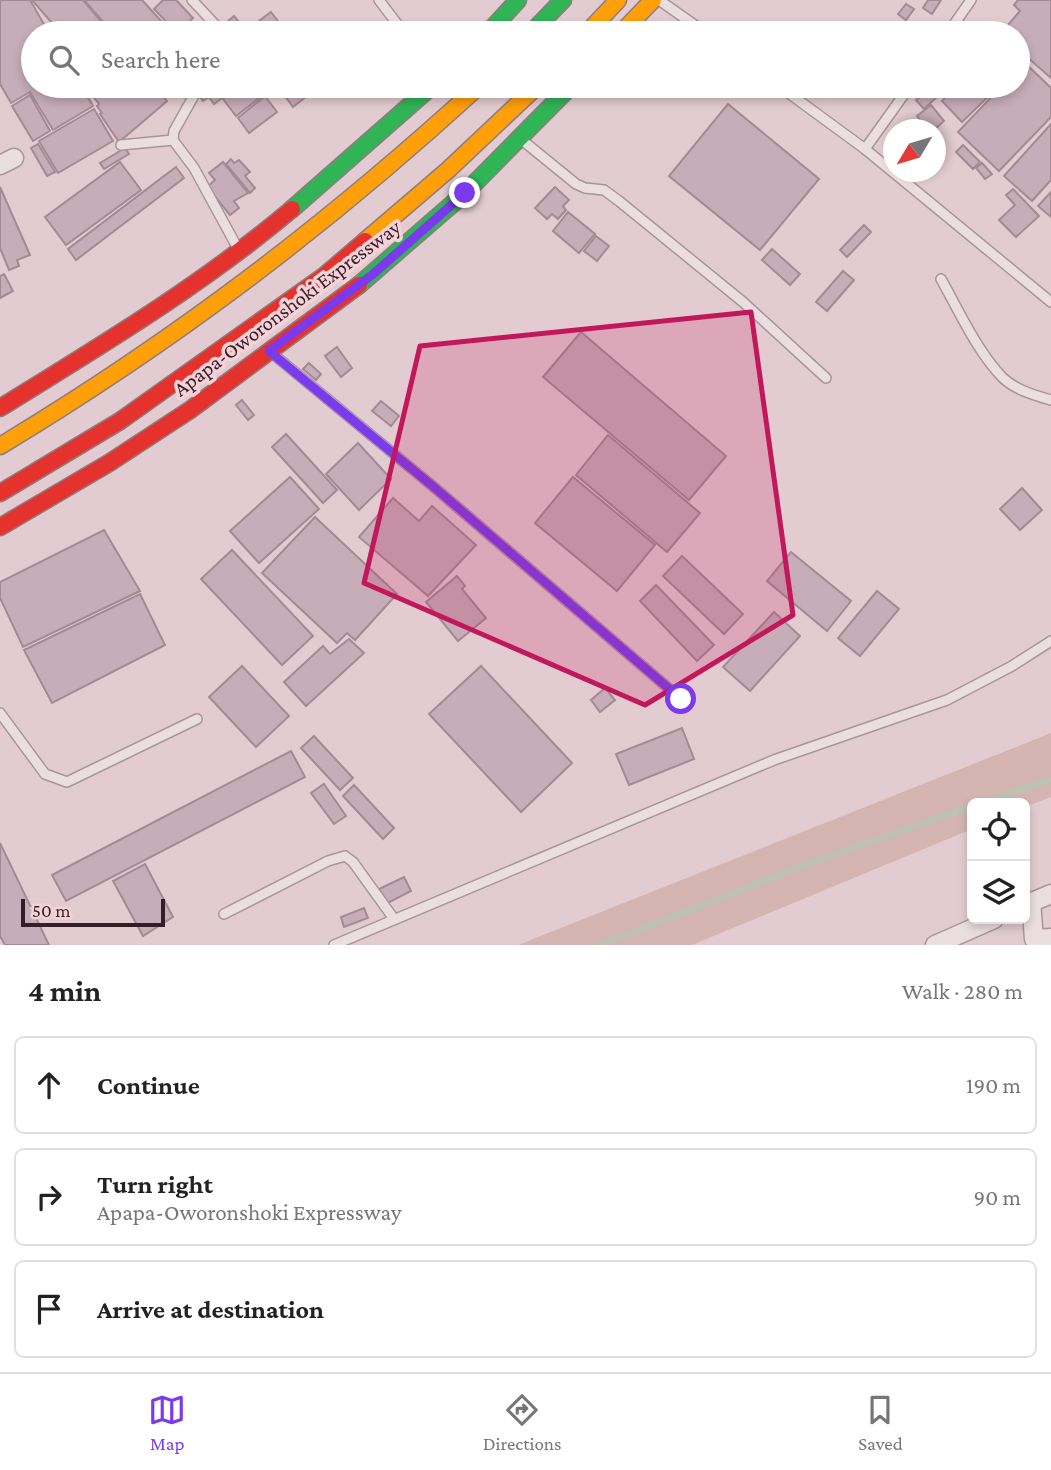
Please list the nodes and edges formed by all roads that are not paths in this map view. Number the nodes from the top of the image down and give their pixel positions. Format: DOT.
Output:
graph roads {
  1 [pos="192,0"];
  2 [pos="379,0"];
  3 [pos="518,0"];
  4 [pos="563,0"];
  5 [pos="618,0"];
  6 [pos="653,0"];
  7 [pos="659,0"];
  8 [pos="971,0"];
  9 [pos="212,21"];
  10 [pos="395,21"];
  11 [pos="499,21"];
  12 [pos="543,21"];
  13 [pos="598,21"];
  14 [pos="633,21"];
  15 [pos="689,21"];
  16 [pos="956,21"];
  17 [pos="193,98"];
  18 [pos="419,98"];
  19 [pos="466,98"];
  20 [pos="524,98"];
  21 [pos="560,98"];
  22 [pos="795,98"];
  23 [pos="901,98"];
  24 [pos="521,139"];
  25 [pos="173,140"];
  26 [pos="121,145"];
  27 [pos="865,149"];
  28 [pos="238,248"];
  29 [pos="941,279"];
  30 [pos="1051,302"];
  31 [pos="269,351"];
  32 [pos="826,378"];
  33 [pos="1051,400"];
  34 [pos="0,408"];
  35 [pos="0,446"];
  36 [pos="0,493"];
  37 [pos="0,527"];
  38 [pos="1051,641"];
  39 [pos="681,699"];
  40 [pos="0,713"];
  41 [pos="197,719"];
  42 [pos="1051,894"];
  43 [pos="1030,903"];
  44 [pos="1030,911"];
  45 [pos="224,914"];
  46 [pos="394,919"];
  47 [pos="983,924"];
  48 [pos="1039,941"];
  49 [pos="334,945"];
  50 [pos="935,945"];
  1 -- 9 [label="lane"];
  2 -- 10 [label="lane"];
  3 -- 11 [label="main road"];
  4 -- 12 [label="main road"];
  5 -- 13 [label="main road"];
  6 -- 14 [label="main road"];
  7 -- 15 [label="lane"];
  8 -- 16 [label="lane"];
  17 -- 25 [label="lane"];
  18 -- 28 [label="main road"];
  19 -- 35 [label="main road"];
  20 -- 36 [label="main road, Apapa-Oworonshoki Expressway"];
  21 -- 24 [label="main road, Apapa-Oworonshoki Expressway"];
  22 -- 27 [label="lane"];
  23 -- 27 [label="lane"];
  24 -- 31 [label="main road, Apapa-Oworonshoki Expressway"];
  24 -- 32 [label="lane"];
  25 -- 26 [label="lane"];
  25 -- 28 [label="lane"];
  27 -- 30 [label="lane"];
  28 -- 34 [label="main road"];
  29 -- 33 [label="lane"];
  31 -- 37 [label="main road, Apapa-Oworonshoki Expressway"];
  31 -- 39 [label="lane"];
  38 -- 46 [label="lane"];
  40 -- 41 [label="lane"];
  42 -- 43 [label="street"];
  44 -- 48 [label="street"];
  45 -- 46 [label="lane"];
  46 -- 49 [label="lane"];
  47 -- 50 [label="street"];
}
